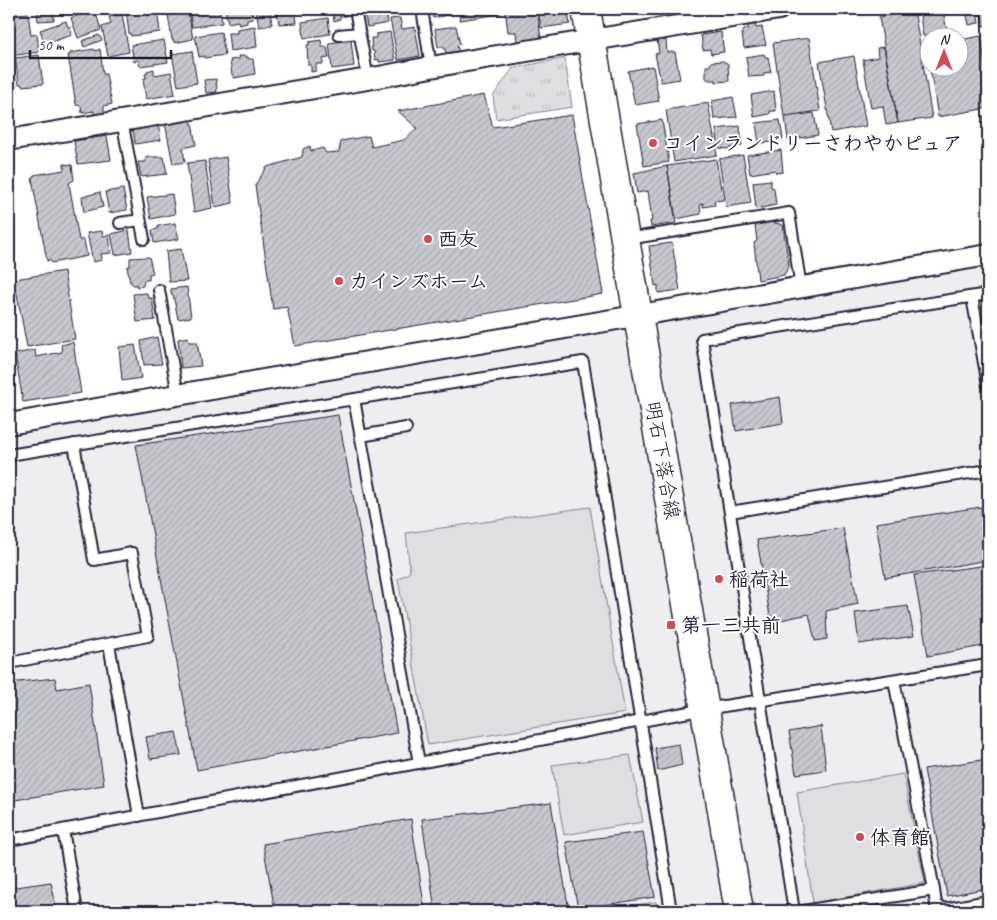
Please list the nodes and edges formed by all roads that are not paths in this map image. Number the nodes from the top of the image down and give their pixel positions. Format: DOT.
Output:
graph roads {
  1 [pos="355,9"];
  2 [pos="422,9"];
  3 [pos="586,9"];
  4 [pos="779,9"];
  5 [pos="359,33"];
  6 [pos="339,35"];
  7 [pos="592,40"];
  8 [pos="432,66"];
  9 [pos="368,79"];
  10 [pos="122,120"];
  11 [pos="9,140"];
  12 [pos="140,220"];
  13 [pos="120,223"];
  14 [pos="144,239"];
  15 [pos="626,240"];
  16 [pos="988,254"];
  17 [pos="801,287"];
  18 [pos="159,290"];
  19 [pos="988,294"];
  20 [pos="972,297"];
  21 [pos="638,315"];
  22 [pos="988,385"];
  23 [pos="178,395"];
  24 [pos="354,398"];
  25 [pos="9,424"];
  26 [pos="406,428"];
  27 [pos="361,436"];
  28 [pos="74,444"];
  29 [pos="9,455"];
  30 [pos="988,470"];
  31 [pos="730,512"];
  32 [pos="109,644"];
  33 [pos="9,663"];
  34 [pos="988,665"];
  35 [pos="894,680"];
  36 [pos="760,701"];
  37 [pos="705,709"];
  38 [pos="640,721"];
  39 [pos="419,763"];
  40 [pos="139,816"];
  41 [pos="63,830"];
  42 [pos="9,840"];
  43 [pos="934,890"];
  44 [pos="988,901"];
  45 [pos="77,911"];
  46 [pos="670,911"];
  47 [pos="739,911"];
  48 [pos="794,911"];
  49 [pos="803,911"];
  1 -- 5 [label="lane"];
  2 -- 8 [label="lane"];
  3 -- 7 [label="main road, 明石下落合線"];
  4 -- 7 [label="street"];
  5 -- 6 [label="lane"];
  5 -- 9 [label="lane"];
  7 -- 8 [label="street"];
  7 -- 15 [label="main road, 明石下落合線"];
  8 -- 9 [label="street"];
  9 -- 10 [label="street"];
  10 -- 11 [label="street"];
  10 -- 12 [label="lane"];
  12 -- 13 [label="lane"];
  12 -- 14 [label="lane"];
  15 -- 17 [label="lane"];
  15 -- 21 [label="main road, 明石下落合線"];
  16 -- 17 [label="street"];
  17 -- 21 [label="street"];
  18 -- 23 [label="lane"];
  19 -- 20 [label="lane"];
  20 -- 22 [label="lane"];
  20 -- 31 [label="lane"];
  21 -- 23 [label="street"];
  21 -- 37 [label="main road, 明石下落合線"];
  23 -- 25 [label="street"];
  24 -- 27 [label="lane"];
  24 -- 28 [label="lane"];
  24 -- 38 [label="lane"];
  26 -- 27 [label="lane"];
  27 -- 39 [label="lane"];
  28 -- 29 [label="lane"];
  28 -- 32 [label="lane"];
  30 -- 31 [label="lane"];
  31 -- 36 [label="lane"];
  32 -- 33 [label="lane"];
  32 -- 40 [label="lane"];
  34 -- 35 [label="lane"];
  35 -- 36 [label="lane"];
  35 -- 43 [label="lane"];
  36 -- 37 [label="lane"];
  36 -- 48 [label="lane"];
  37 -- 38 [label="lane"];
  37 -- 47 [label="main road, 明石下落合線"];
  38 -- 39 [label="lane"];
  38 -- 46 [label="lane"];
  39 -- 40 [label="lane"];
  40 -- 41 [label="lane"];
  41 -- 42 [label="lane"];
  41 -- 45 [label="lane"];
  43 -- 44 [label="lane"];
  43 -- 49 [label="lane"];
}
